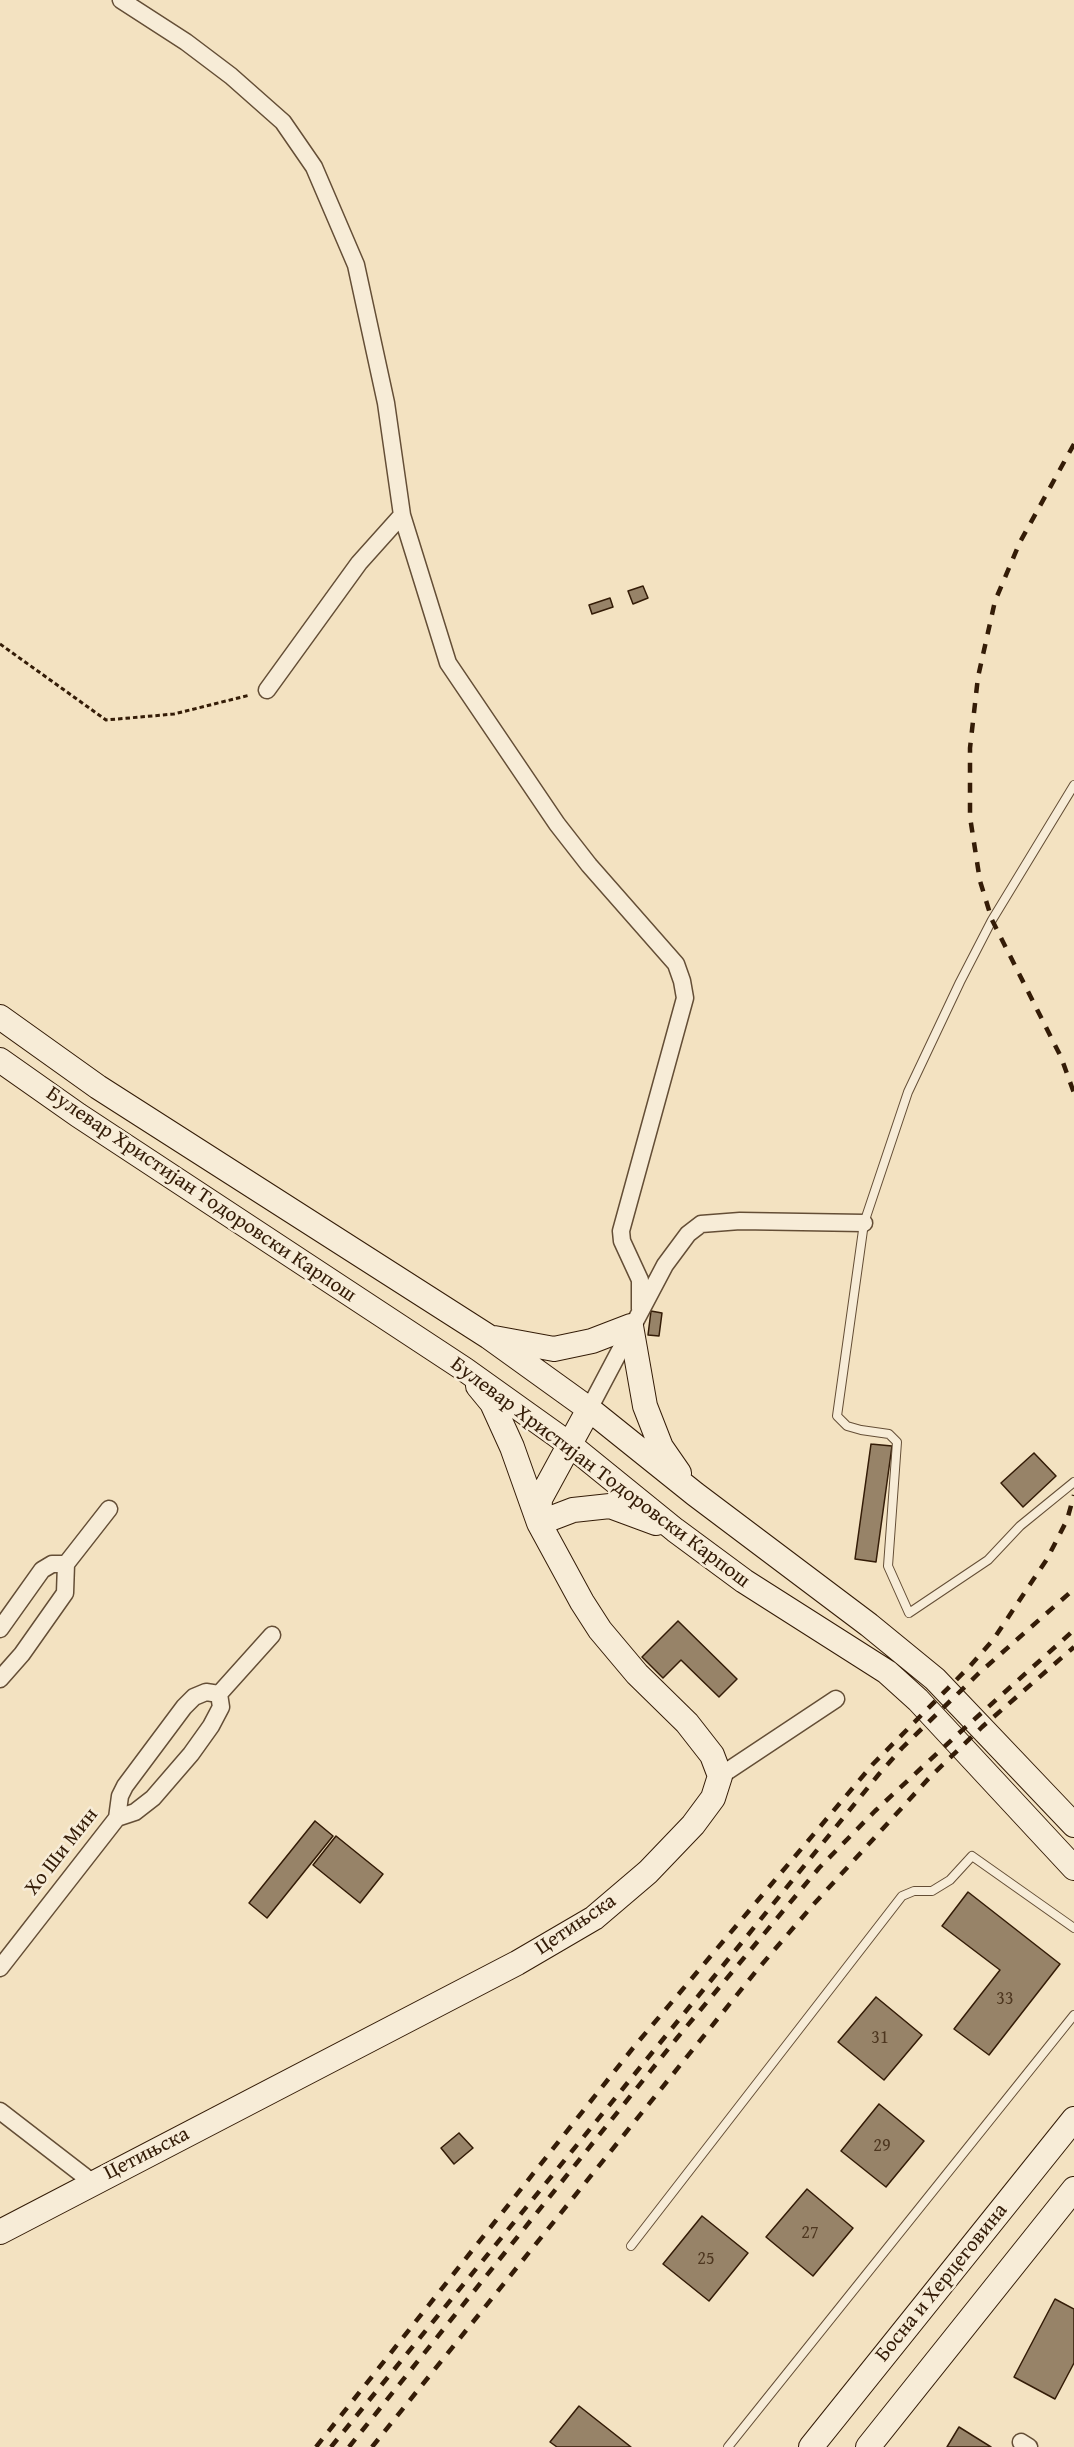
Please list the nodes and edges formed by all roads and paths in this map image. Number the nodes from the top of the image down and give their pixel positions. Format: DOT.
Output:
graph roads {
  1 [pos="122,0"];
  2 [pos="402,515"];
  3 [pos="0,644"];
  4 [pos="267,690"];
  5 [pos="1074,785"];
  6 [pos="0,1017"];
  7 [pos="0,1060"];
  8 [pos="864,1222"];
  9 [pos="636,1318"];
  10 [pos="489,1337"];
  11 [pos="464,1369"];
  12 [pos="589,1409"];
  13 [pos="569,1444"];
  14 [pos="1074,1482"];
  15 [pos="694,1494"];
  16 [pos="109,1509"];
  17 [pos="539,1523"];
  18 [pos="675,1530"];
  19 [pos="66,1564"];
  20 [pos="0,1629"];
  21 [pos="272,1635"];
  22 [pos="0,1679"];
  23 [pos="219,1694"];
  24 [pos="836,1699"];
  25 [pos="720,1776"];
  26 [pos="117,1818"];
  27 [pos="1074,1825"];
  28 [pos="1074,1868"];
  29 [pos="1074,1928"];
  30 [pos="0,1968"];
  31 [pos="1074,2015"];
  32 [pos="0,2111"];
  33 [pos="1074,2119"];
  34 [pos="93,2182"];
  35 [pos="1074,2189"];
  36 [pos="0,2232"];
  37 [pos="632,2246"];
  38 [pos="728,2447"];
  39 [pos="811,2447"];
  40 [pos="868,2447"];
  1 -- 2 [label="street"];
  2 -- 4 [label="street"];
  2 -- 9 [label="street"];
  3 -- 4 [label="path"];
  5 -- 8 [label="lane"];
  6 -- 10 [label="street, Булевар Христијан Тодоровски Карпош"];
  7 -- 11 [label="street, Булевар Христијан Тодоровски Карпош"];
  8 -- 9 [label="street"];
  8 -- 14 [label="lane"];
  9 -- 10 [label="street"];
  9 -- 12 [label="street"];
  9 -- 15 [label="street"];
  10 -- 12 [label="street, Булевар Христијан Тодоровски Карпош"];
  11 -- 13 [label="street, Булевар Христијан Тодоровски Карпош"];
  11 -- 17 [label="street"];
  12 -- 13 [label="street"];
  12 -- 15 [label="street, Булевар Христијан Тодоровски Карпош"];
  13 -- 17 [label="street"];
  13 -- 18 [label="street, Булевар Христијан Тодоровски Карпош"];
  15 -- 27 [label="street, Булевар Христијан Тодоровски Карпош"];
  16 -- 19 [label="street"];
  17 -- 18 [label="street"];
  17 -- 25 [label="street"];
  18 -- 28 [label="street, Булевар Христијан Тодоровски Карпош"];
  19 -- 20 [label="street"];
  19 -- 22 [label="street"];
  21 -- 23 [label="street"];
  23 -- 26 [label="street, Хо Ши Мин"];
  23 -- 26 [label="street"];
  24 -- 25 [label="street"];
  25 -- 34 [label="street, Цетињска"];
  26 -- 30 [label="street, Хо Ши Мин"];
  29 -- 37 [label="lane"];
  31 -- 38 [label="lane"];
  32 -- 34 [label="street"];
  33 -- 39 [label="street, Босна и Херцеговина"];
  34 -- 36 [label="street, Цетињска"];
  35 -- 40 [label="street, Босна и Херцеговина"];
}
